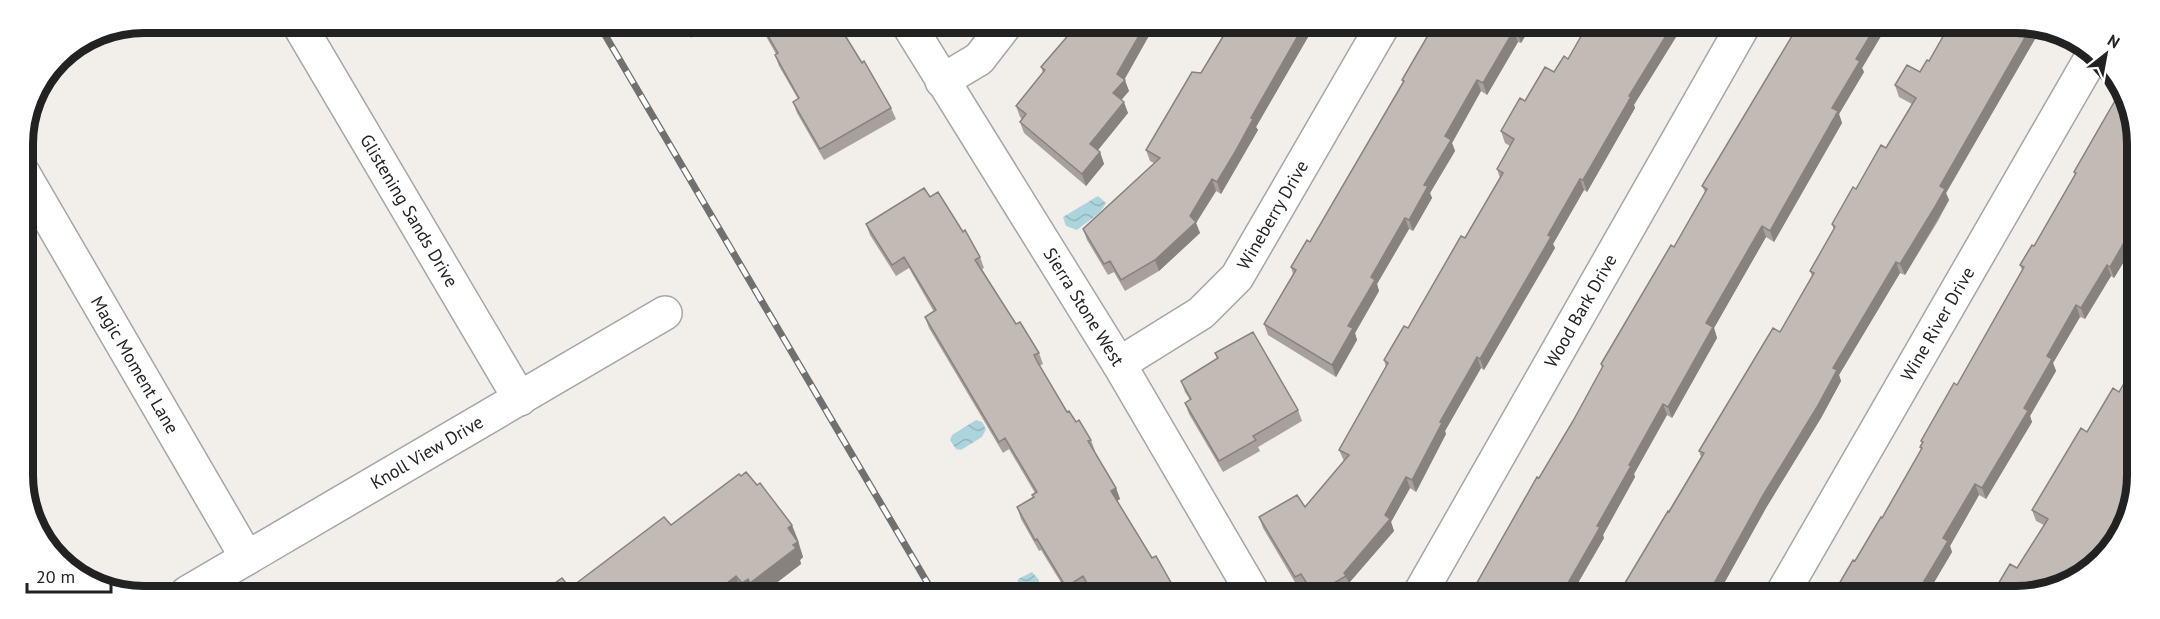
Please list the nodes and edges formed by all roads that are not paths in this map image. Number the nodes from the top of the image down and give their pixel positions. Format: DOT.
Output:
graph roads {
  1 [pos="304,33"];
  2 [pos="913,33"];
  3 [pos="998,33"];
  4 [pos="1378,33"];
  5 [pos="1739,33"];
  6 [pos="942,81"];
  7 [pos="2076,84"];
  8 [pos="33,190"];
  9 [pos="665,313"];
  10 [pos="1119,364"];
  11 [pos="520,399"];
  12 [pos="247,558"];
  13 [pos="199,586"];
  14 [pos="1249,586"];
  15 [pos="1424,586"];
  16 [pos="1787,586"];
  1 -- 11 [label="street, Glistening Sands Drive"];
  2 -- 6 [label="street, Sierra Stone West"];
  3 -- 6 [label="street"];
  4 -- 10 [label="street, Wineberry Drive"];
  5 -- 15 [label="street, Wood Bark Drive"];
  6 -- 10 [label="street, Sierra Stone West"];
  7 -- 16 [label="street, Wine River Drive"];
  8 -- 12 [label="street, Magic Moment Lane"];
  9 -- 11 [label="street, Knoll View Drive"];
  10 -- 14 [label="street, Sierra Stone West"];
  11 -- 12 [label="street, Knoll View Drive"];
  12 -- 13 [label="street, Knoll View Drive"];
}
